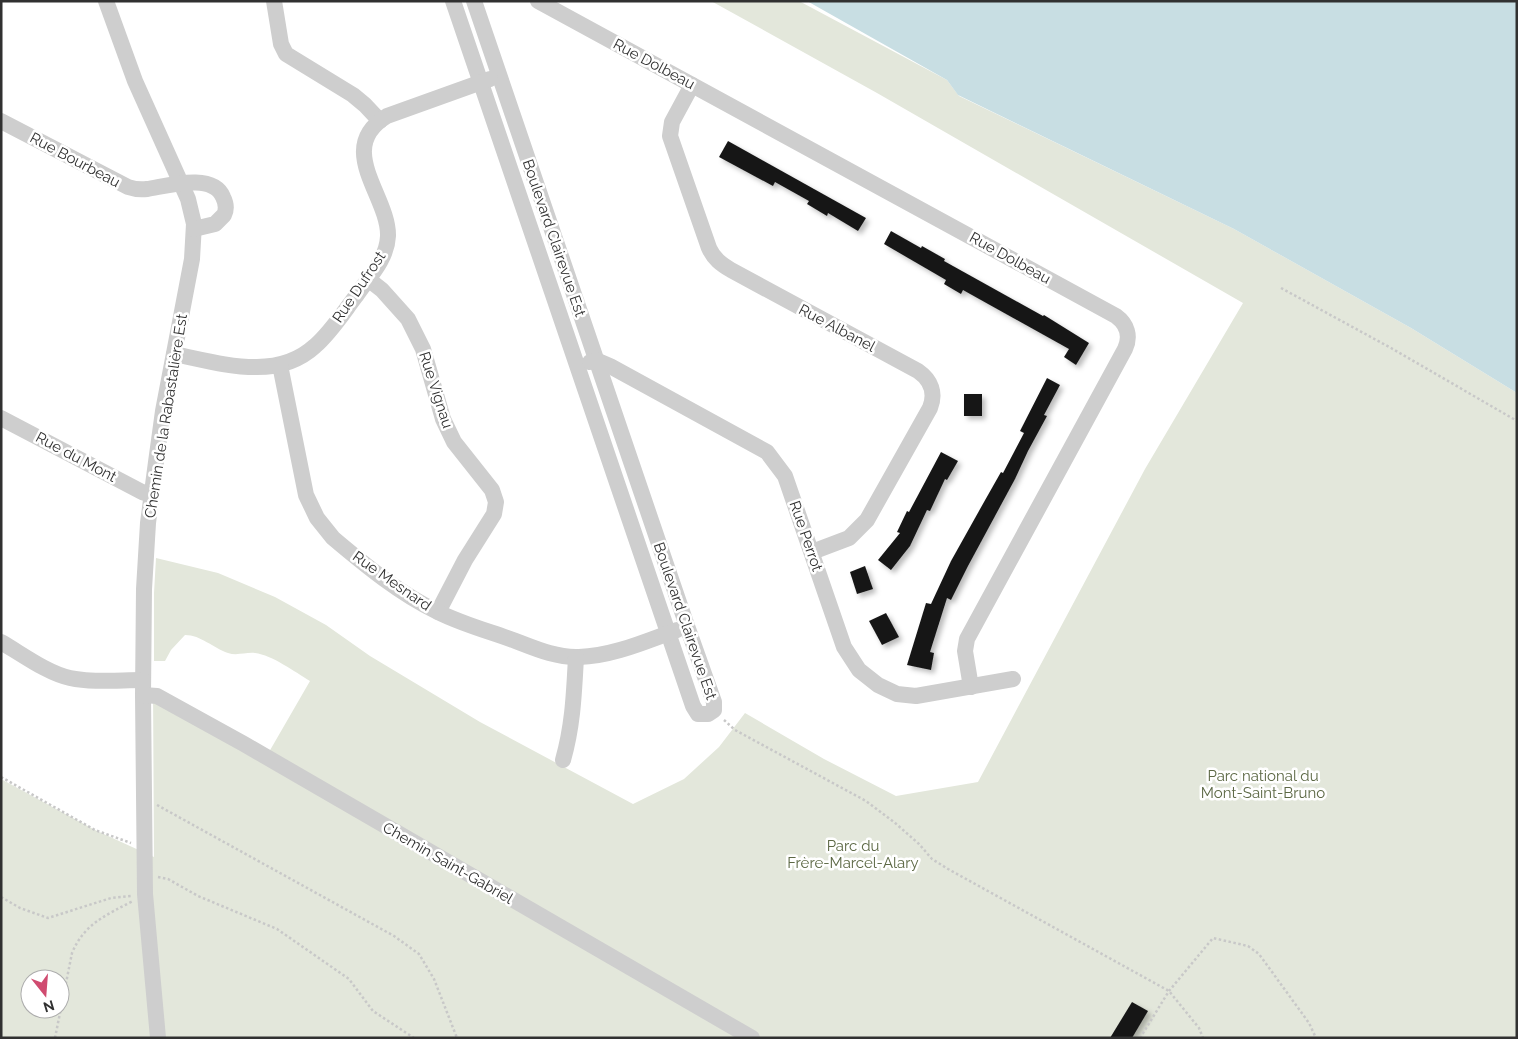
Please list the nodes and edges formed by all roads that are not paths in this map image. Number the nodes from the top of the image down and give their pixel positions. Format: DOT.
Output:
graph roads {
  1 [pos="106,1"];
  2 [pos="274,1"];
  3 [pos="454,1"];
  4 [pos="474,1"];
  5 [pos="538,1"];
  6 [pos="499,76"];
  7 [pos="481,83"];
  8 [pos="692,85"];
  9 [pos="1,120"];
  10 [pos="380,121"];
  11 [pos="182,183"];
  12 [pos="194,229"];
  13 [pos="368,279"];
  14 [pos="174,354"];
  15 [pos="596,360"];
  16 [pos="280,365"];
  17 [pos="578,366"];
  18 [pos="1,418"];
  19 [pos="152,495"];
  20 [pos="812,552"];
  21 [pos="438,612"];
  22 [pos="687,626"];
  23 [pos="668,633"];
  24 [pos="1,642"];
  25 [pos="576,657"];
  26 [pos="1012,679"];
  27 [pos="143,687"];
  28 [pos="971,687"];
  29 [pos="563,760"];
  30 [pos="158,1038"];
  31 [pos="752,1038"];
  1 -- 11 [label="street, Chemin de la Rabastalière Est"];
  2 -- 10 [label="street"];
  3 -- 7 [label="street, Boulevard Clairevue Est"];
  4 -- 6 [label="street, Boulevard Clairevue Est"];
  5 -- 8 [label="street, Rue Dolbeau"];
  6 -- 7 [label="street"];
  6 -- 15 [label="street, Boulevard Clairevue Est"];
  7 -- 10 [label="street"];
  7 -- 17 [label="street, Boulevard Clairevue Est"];
  8 -- 20 [label="street, Rue Albanel"];
  8 -- 28 [label="street, Rue Dolbeau"];
  9 -- 11 [label="street, Rue Bourbeau"];
  10 -- 13 [label="street, Rue Dufrost"];
  11 -- 12 [label="street, Chemin de la Rabastalière Est"];
  11 -- 12 [label="street, Rue Bourbeau"];
  12 -- 14 [label="street, Chemin de la Rabastalière Est"];
  13 -- 16 [label="street, Rue Dufrost"];
  13 -- 21 [label="street, Rue Vignau"];
  14 -- 16 [label="street, Rue Dufrost"];
  14 -- 19 [label="street, Chemin de la Rabastalière Est"];
  15 -- 17 [label="street"];
  15 -- 20 [label="street, Rue Perrot"];
  15 -- 22 [label="street, Boulevard Clairevue Est"];
  16 -- 21 [label="street, Rue Mesnard"];
  17 -- 23 [label="street, Boulevard Clairevue Est"];
  18 -- 19 [label="street, Rue du Mont"];
  19 -- 27 [label="street, Chemin de la Rabastalière Est"];
  20 -- 28 [label="street, Rue Perrot"];
  21 -- 25 [label="street, Rue Mesnard"];
  22 -- 23 [label="street, Rue Mesnard"];
  22 -- 23 [label="street, Boulevard Clairevue Est"];
  23 -- 25 [label="street, Rue Mesnard"];
  24 -- 27 [label="street, Chemin Saint-Gabriel"];
  25 -- 29 [label="street"];
  26 -- 28 [label="street, Rue Perrot"];
  27 -- 30 [label="street, Chemin de la Rabastalière Est"];
  27 -- 31 [label="street, Chemin Saint-Gabriel"];
}
